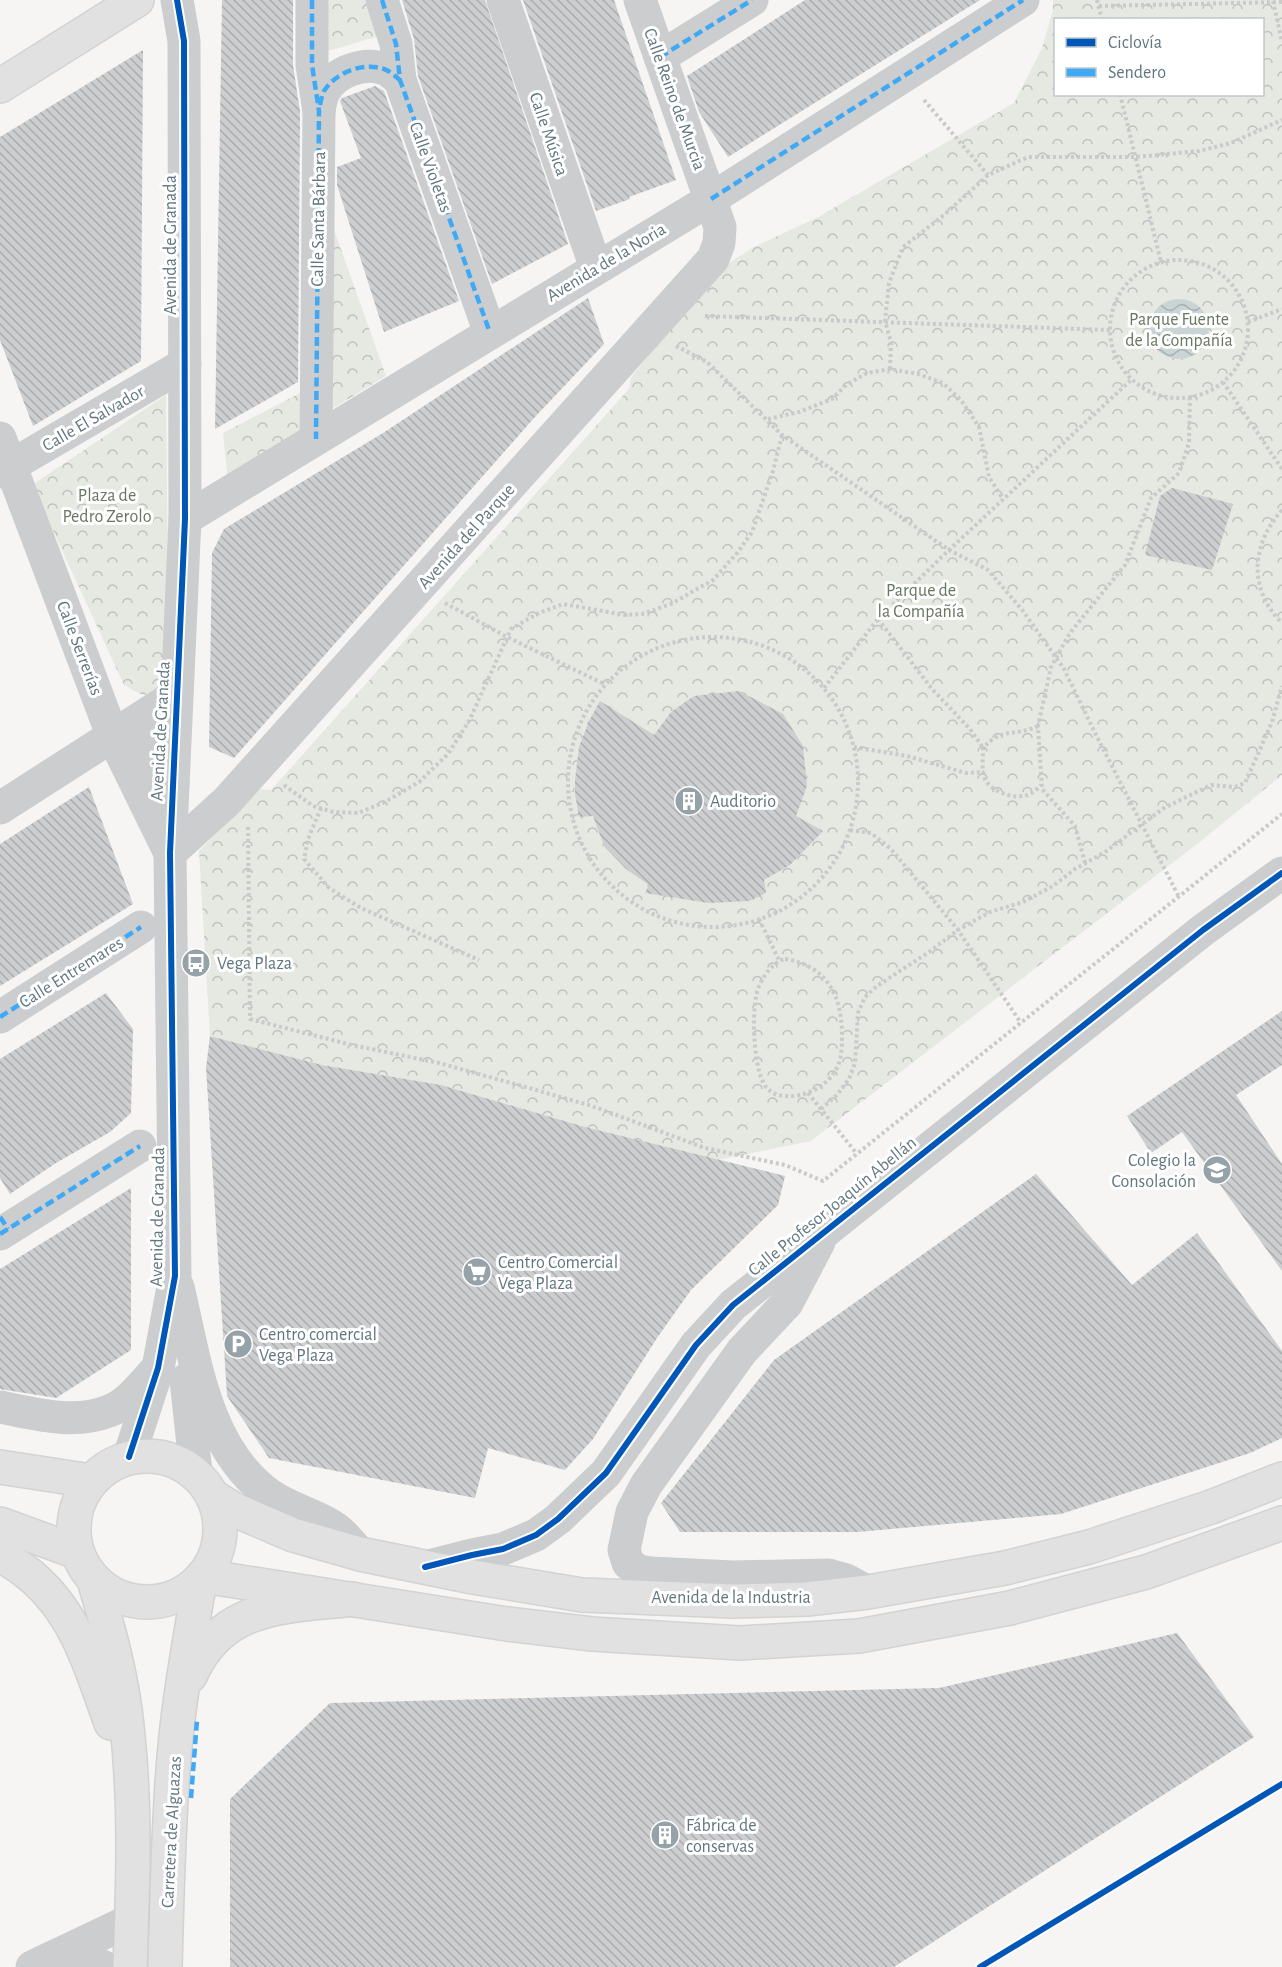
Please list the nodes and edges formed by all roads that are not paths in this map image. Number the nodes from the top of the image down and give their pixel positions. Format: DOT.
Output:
graph roads {
  1 [pos="136,0"];
  2 [pos="177,0"];
  3 [pos="312,0"];
  4 [pos="382,0"];
  5 [pos="503,0"];
  6 [pos="640,0"];
  7 [pos="752,0"];
  8 [pos="1023,0"];
  9 [pos="660,57"];
  10 [pos="400,80"];
  11 [pos="0,86"];
  12 [pos="318,111"];
  13 [pos="711,198"];
  14 [pos="596,268"];
  15 [pos="490,333"];
  16 [pos="185,364"];
  17 [pos="316,439"];
  18 [pos="4,459"];
  19 [pos="185,519"];
  20 [pos="177,691"];
  21 [pos="113,736"];
  22 [pos="173,784"];
  23 [pos="0,808"];
  24 [pos="170,853"];
  25 [pos="1282,873"];
  26 [pos="141,927"];
  27 [pos="0,1017"];
  28 [pos="140,1146"];
  29 [pos="3,1227"];
  30 [pos="825,1230"];
  31 [pos="774,1271"];
  32 [pos="175,1276"];
  33 [pos="787,1303"];
  34 [pos="158,1368"];
  35 [pos="0,1407"];
  36 [pos="648,1411"];
  37 [pos="683,1434"];
  38 [pos="629,1438"];
  39 [pos="129,1457"];
  40 [pos="663,1462"];
  41 [pos="0,1467"];
  42 [pos="1282,1479"];
  43 [pos="91,1481"];
  44 [pos="205,1485"];
  45 [pos="1282,1523"];
  46 [pos="0,1524"];
  47 [pos="77,1552"];
  48 [pos="360,1554"];
  49 [pos="0,1555"];
  50 [pos="425,1567"];
  51 [pos="201,1578"];
  52 [pos="94,1580"];
  53 [pos="868,1592"];
  54 [pos="353,1599"];
  55 [pos="181,1697"];
  56 [pos="131,1776"];
  57 [pos="167,1903"];
  58 [pos="132,1920"];
  59 [pos="38,1964"];
  60 [pos="104,1967"];
  61 [pos="130,1967"];
  62 [pos="165,1967"];
  1 -- 11 [label="main road"];
  2 -- 16 [label="street, Avenida de Granada"];
  3 -- 12 [label="street, Calle Santa Bárbara"];
  4 -- 10 [label="street, Calle Violetas"];
  5 -- 14 [label="street, Calle Música"];
  6 -- 9 [label="street, Calle Reino de Murcia"];
  7 -- 9 [label="street"];
  8 -- 13 [label="street, Avenida de la Noria"];
  9 -- 13 [label="street, Calle Reino de Murcia"];
  10 -- 12 [label="street"];
  10 -- 15 [label="street, Calle Violetas"];
  12 -- 17 [label="street, Calle Santa Bárbara"];
  13 -- 14 [label="street, Avenida de la Noria"];
  13 -- 24 [label="street, Avenida del Parque"];
  14 -- 15 [label="street, Avenida de la Noria"];
  15 -- 17 [label="street, Avenida de la Noria"];
  16 -- 18 [label="street, Calle El Salvador"];
  16 -- 19 [label="street, Avenida de Granada"];
  17 -- 19 [label="street, Avenida de la Noria"];
  18 -- 21 [label="street, Calle Serrerías"];
  19 -- 20 [label="street, Avenida de Granada"];
  20 -- 21 [label="street"];
  20 -- 22 [label="street, Avenida de Granada"];
  21 -- 22 [label="street"];
  21 -- 23 [label="street"];
  21 -- 24 [label="street, Calle Serrerías"];
  22 -- 24 [label="street, Avenida de Granada"];
  24 -- 32 [label="street, Avenida de Granada"];
  25 -- 30 [label="street, Calle Profesor Joaquín Abellán"];
  26 -- 27 [label="street, Calle Entremares"];
  28 -- 29 [label="street"];
  30 -- 31 [label="street, Calle Profesor Joaquín Abellán"];
  30 -- 33 [label="street"];
  31 -- 33 [label="street, Calle Profesor Joaquín Abellán"];
  31 -- 36 [label="street, Calle Profesor Joaquín Abellán"];
  32 -- 34 [label="street, Avenida de Granada"];
  32 -- 44 [label="street"];
  32 -- 48 [label="street"];
  33 -- 37 [label="street"];
  34 -- 35 [label="street"];
  34 -- 39 [label="street, Avenida de Granada"];
  36 -- 37 [label="street"];
  36 -- 38 [label="street, Calle Profesor Joaquín Abellán"];
  37 -- 40 [label="street"];
  38 -- 40 [label="street"];
  38 -- 50 [label="street, Calle Profesor Joaquín Abellán"];
  39 -- 43 [label="main road"];
  39 -- 44 [label="main road"];
  40 -- 53 [label="street"];
  41 -- 43 [label="main road"];
  42 -- 53 [label="main road, Avenida de la Industria"];
  43 -- 47 [label="main road"];
  44 -- 48 [label="main road, Avenida de la Industria"];
  44 -- 51 [label="main road"];
  45 -- 54 [label="main road"];
  46 -- 47 [label="main road"];
  47 -- 52 [label="main road"];
  48 -- 50 [label="main road, Avenida de la Industria"];
  49 -- 56 [label="main road"];
  50 -- 53 [label="main road, Avenida de la Industria"];
  51 -- 52 [label="main road"];
  51 -- 54 [label="main road"];
  51 -- 55 [label="main road"];
  52 -- 56 [label="main road"];
  54 -- 55 [label="main road"];
  55 -- 57 [label="main road, Carretera de Alguazas"];
  56 -- 58 [label="main road"];
  57 -- 58 [label="street"];
  57 -- 62 [label="main road, Carretera de Alguazas"];
  58 -- 59 [label="street"];
  58 -- 61 [label="main road"];
  59 -- 60 [label="street"];
}
